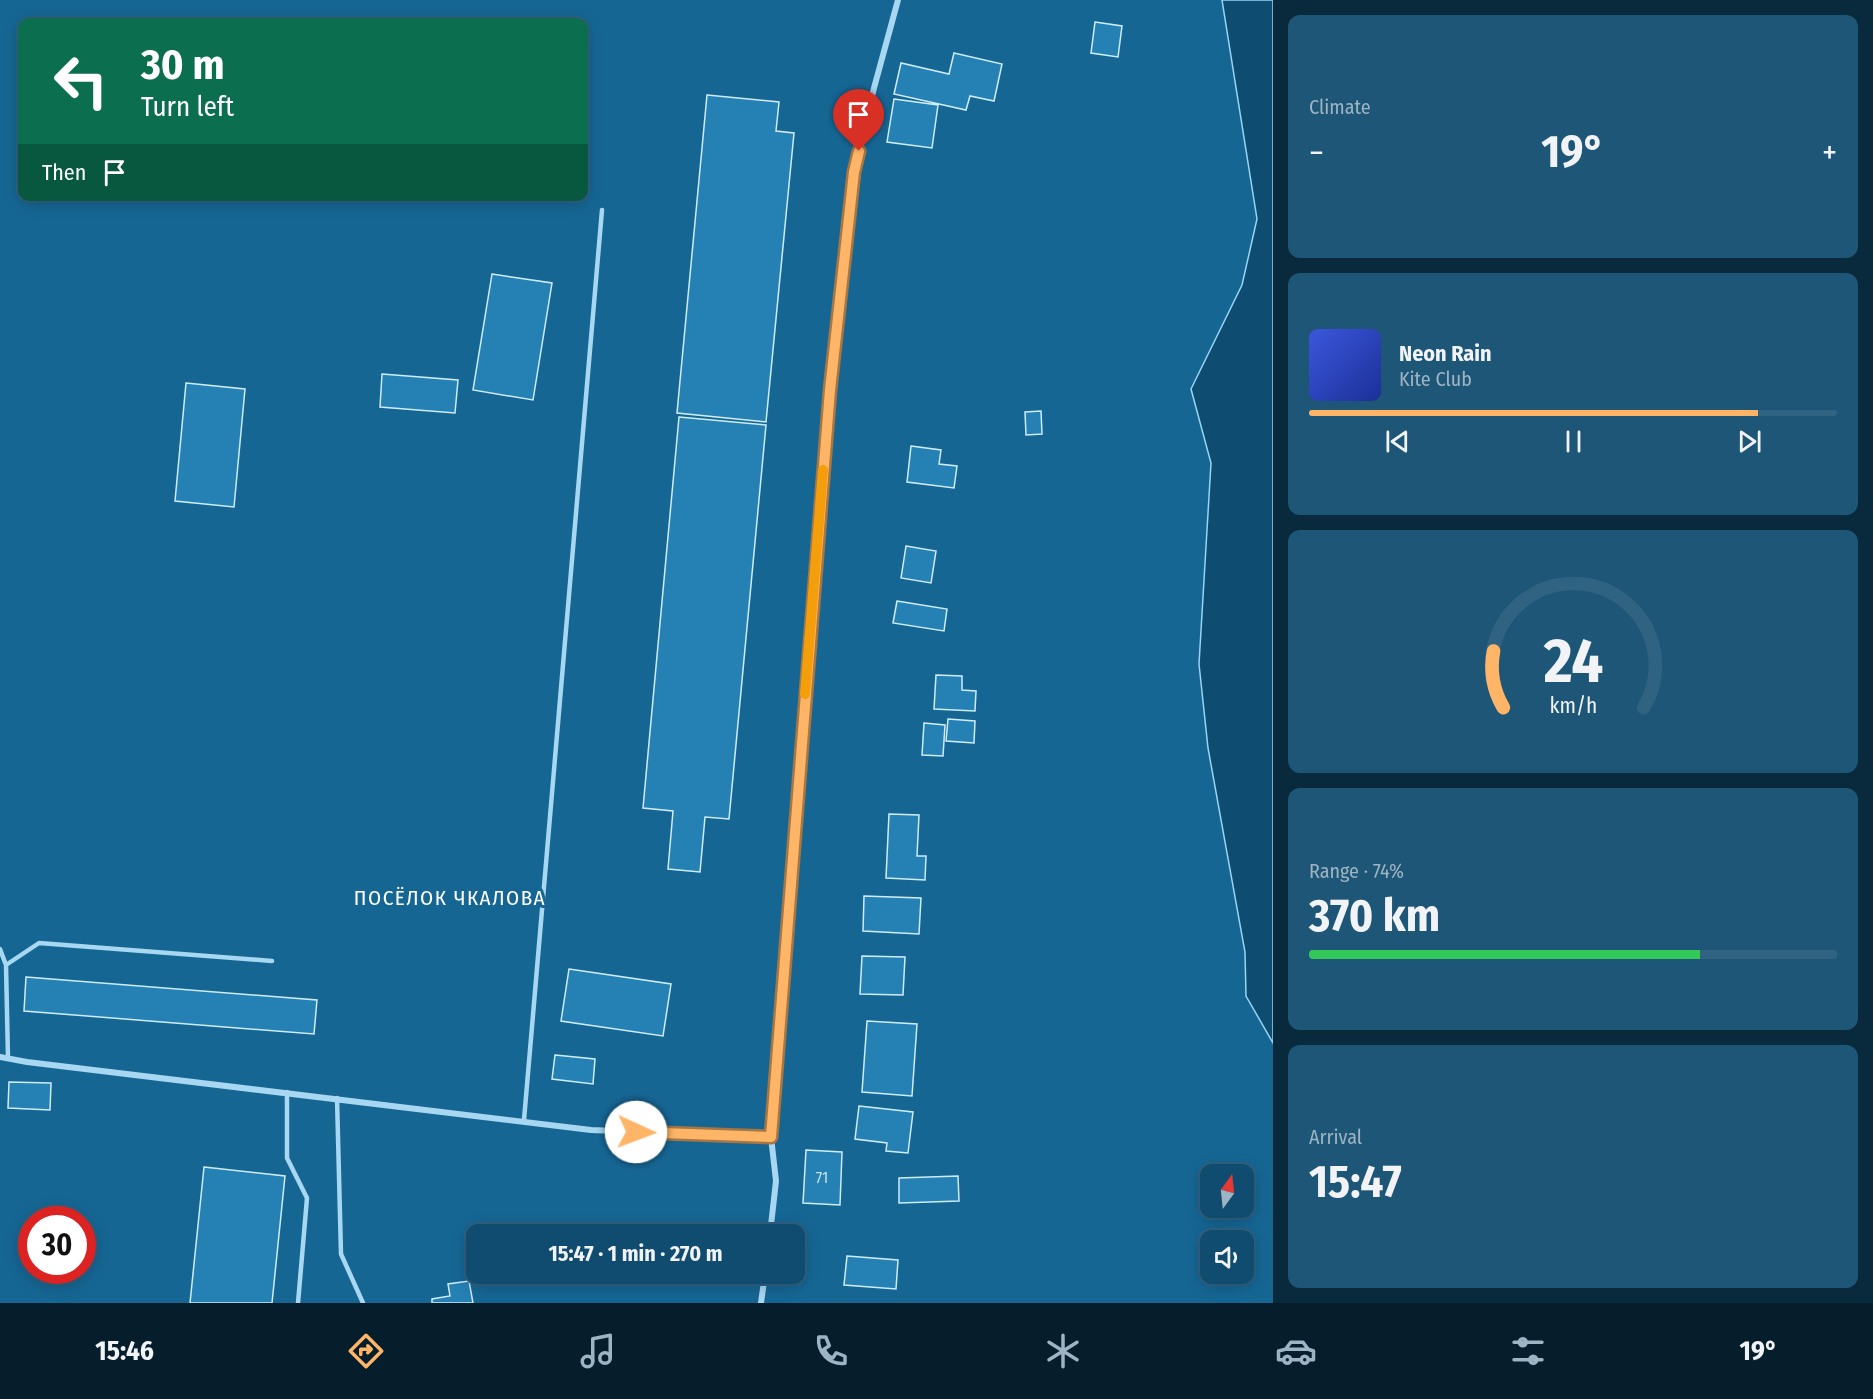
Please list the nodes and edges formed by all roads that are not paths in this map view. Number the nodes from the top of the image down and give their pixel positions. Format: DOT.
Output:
graph roads {
  1 [pos="898,0"];
  2 [pos="602,210"];
  3 [pos="0,949"];
  4 [pos="272,961"];
  5 [pos="6,965"];
  6 [pos="0,1057"];
  7 [pos="8,1058"];
  8 [pos="287,1092"];
  9 [pos="336,1098"];
  10 [pos="524,1120"];
  11 [pos="771,1137"];
  12 [pos="771,1224"];
  13 [pos="764,1284"];
  14 [pos="298,1303"];
  15 [pos="363,1303"];
  16 [pos="761,1303"];
  1 -- 11 [label="street"];
  2 -- 10 [label="lane"];
  3 -- 5 [label="lane"];
  4 -- 5 [label="lane"];
  5 -- 7 [label="lane"];
  6 -- 7 [label="street"];
  7 -- 8 [label="street"];
  8 -- 9 [label="street"];
  8 -- 14 [label="lane"];
  9 -- 10 [label="street"];
  9 -- 15 [label="lane"];
  10 -- 11 [label="street"];
  11 -- 12 [label="street"];
  13 -- 16 [label="street"];
}
